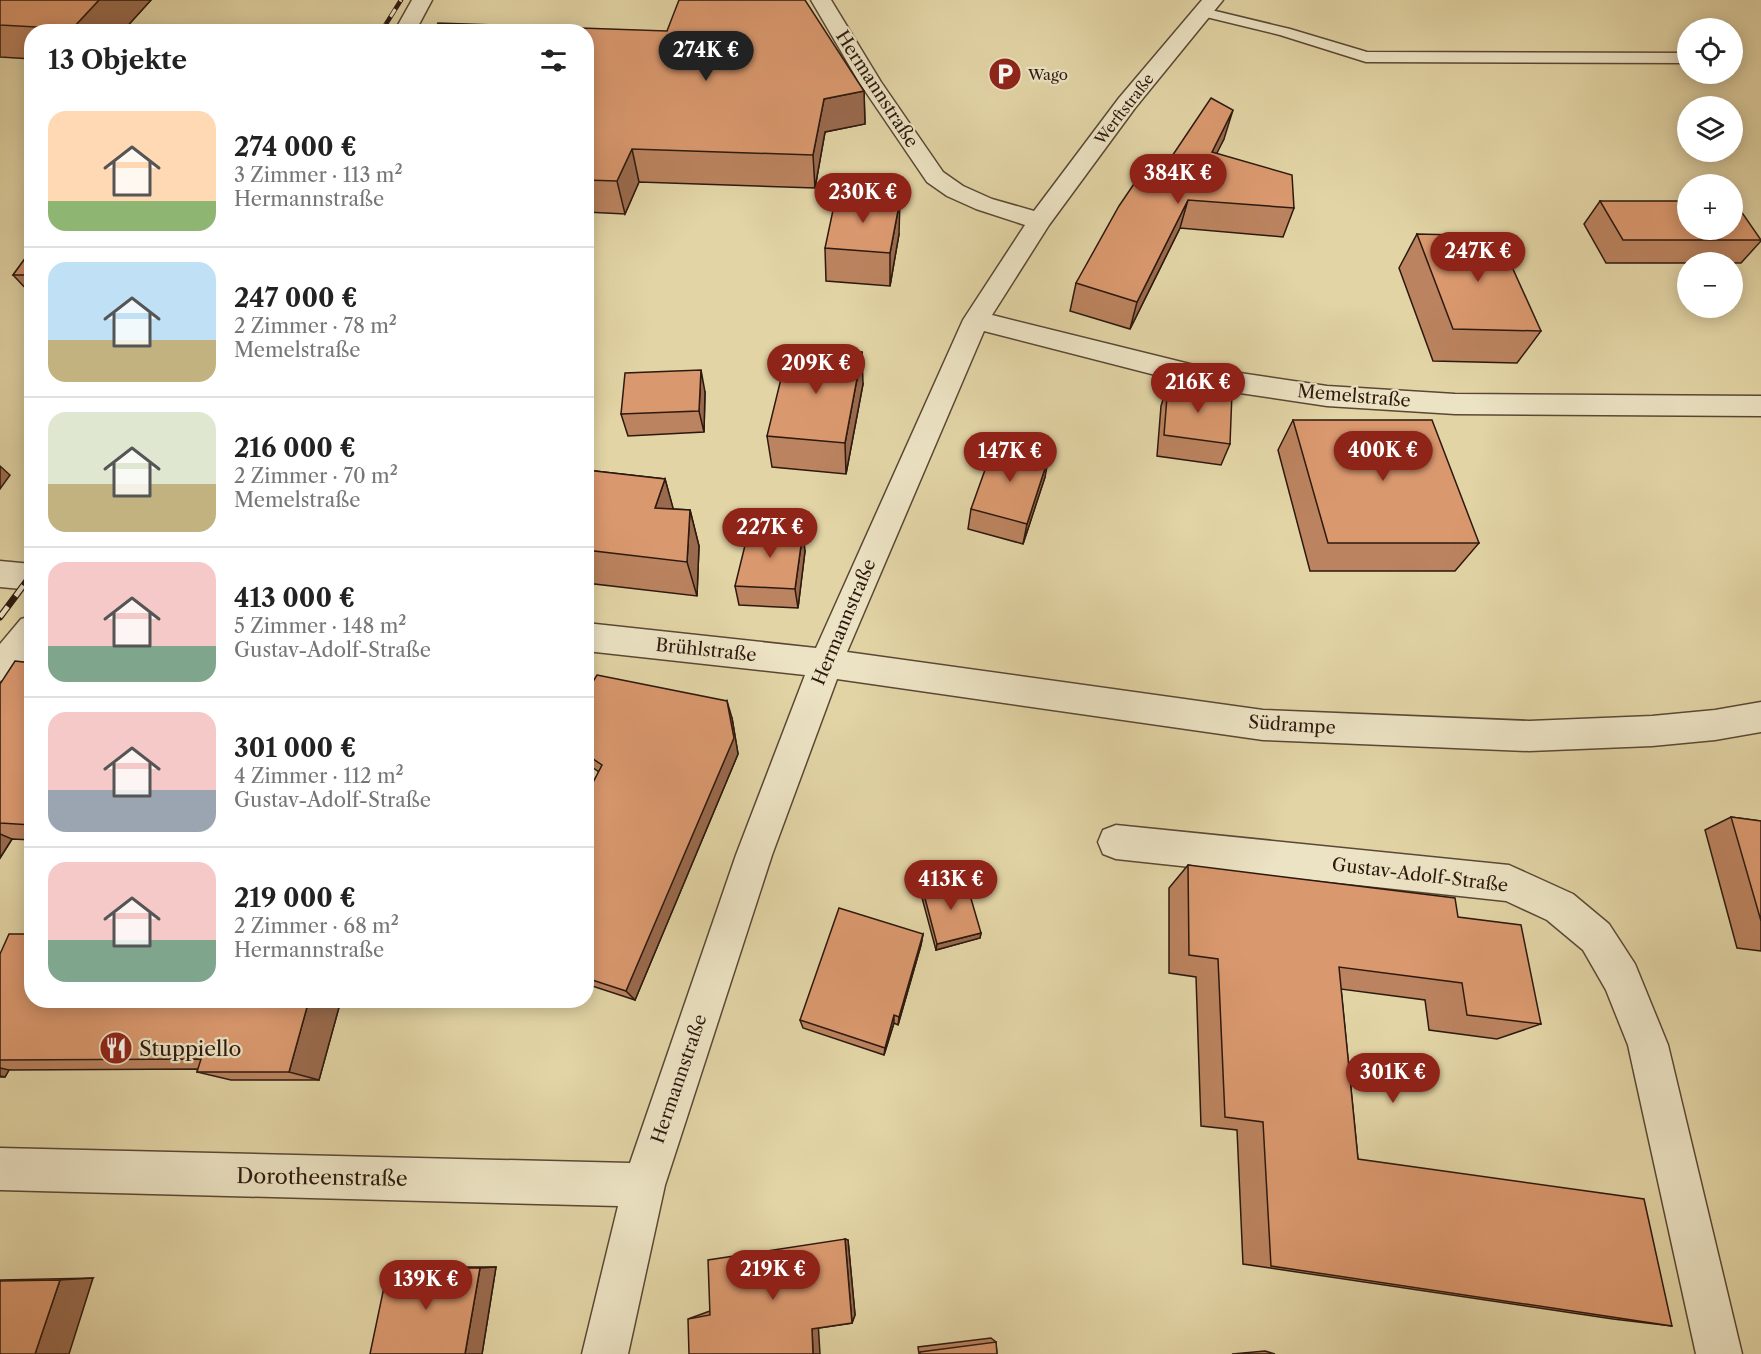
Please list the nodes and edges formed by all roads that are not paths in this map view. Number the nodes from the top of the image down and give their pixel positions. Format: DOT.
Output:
graph roads {
  1 [pos="422,0"];
  2 [pos="821,0"];
  3 [pos="1208,6"];
  4 [pos="408,24"];
  5 [pos="1677,58"];
  6 [pos="1039,221"];
  7 [pos="976,320"];
  8 [pos="1754,411"];
  9 [pos="0,574"];
  10 [pos="24,576"];
  11 [pos="24,638"];
  12 [pos="594,639"];
  13 [pos="826,663"];
  14 [pos="0,667"];
  15 [pos="1761,717"];
  16 [pos="1116,842"];
  17 [pos="0,1169"];
  18 [pos="644,1185"];
  19 [pos="605,1354"];
  20 [pos="1719,1354"];
  1 -- 4 [label="street"];
  2 -- 6 [label="street, Hermannstraße"];
  3 -- 5 [label="lane"];
  3 -- 6 [label="street, Werftstraße"];
  6 -- 7 [label="street, Hermannstraße"];
  7 -- 8 [label="street, Memelstraße"];
  7 -- 13 [label="street, Hermannstraße"];
  9 -- 10 [label="street"];
  11 -- 14 [label="street"];
  12 -- 13 [label="street, Brühlstraße"];
  13 -- 15 [label="street, Südrampe"];
  13 -- 18 [label="street, Hermannstraße"];
  16 -- 20 [label="street, Gustav-Adolf-Straße"];
  17 -- 18 [label="street, Dorotheenstraße"];
  18 -- 19 [label="street, Hermannstraße"];
}
